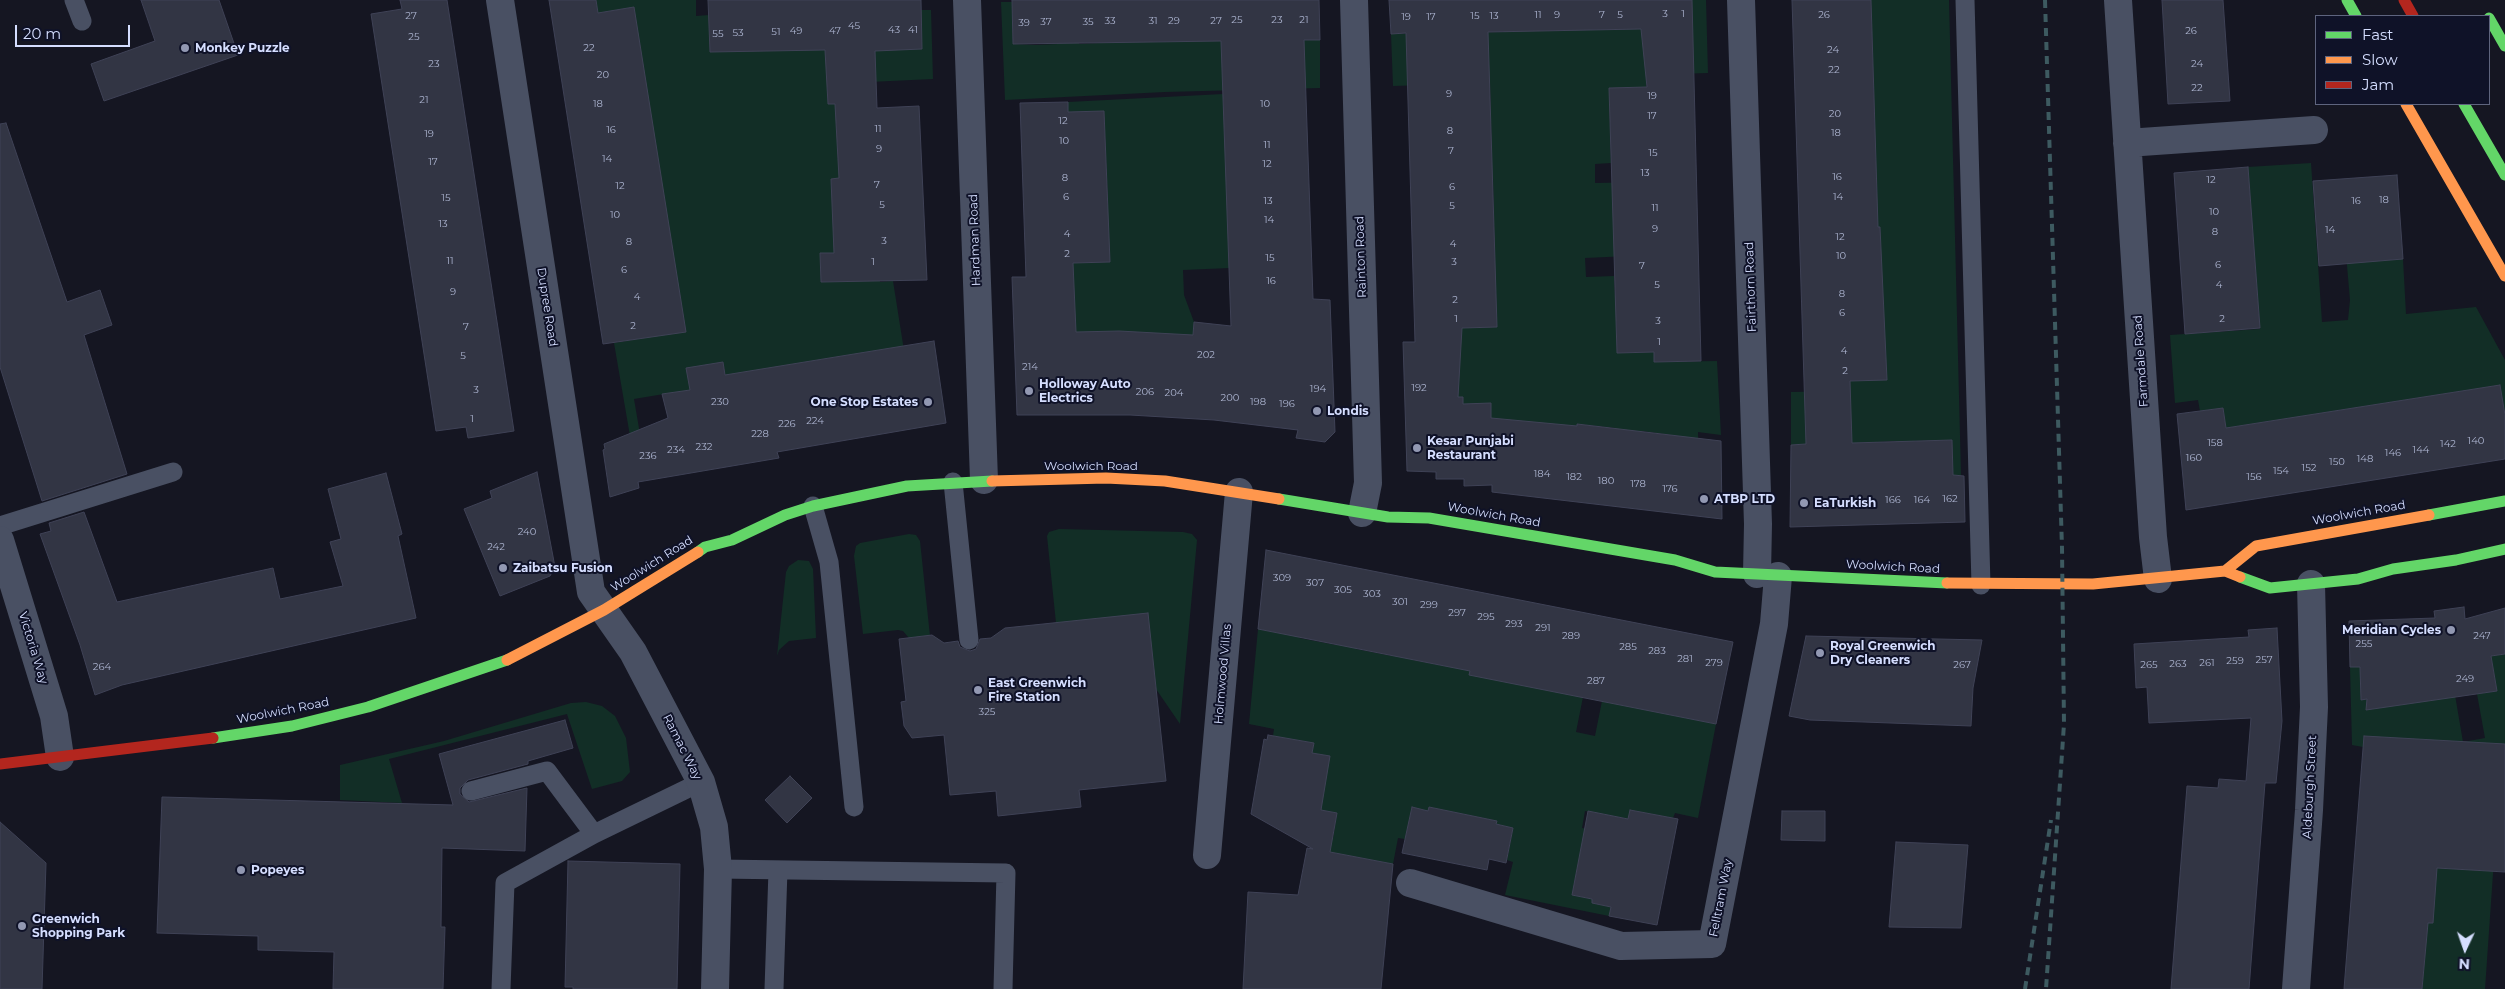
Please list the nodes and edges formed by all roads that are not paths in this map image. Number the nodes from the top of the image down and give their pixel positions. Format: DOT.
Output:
graph roads {
  1 [pos="74,0"];
  2 [pos="500,0"];
  3 [pos="967,0"];
  4 [pos="1354,0"];
  5 [pos="1741,0"];
  6 [pos="1965,0"];
  7 [pos="2118,0"];
  8 [pos="2347,0"];
  9 [pos="2404,0"];
  10 [pos="2355,15"];
  11 [pos="2412,15"];
  12 [pos="2490,19"];
  13 [pos="82,21"];
  14 [pos="2505,46"];
  15 [pos="2407,105"];
  16 [pos="2465,105"];
  17 [pos="2314,130"];
  18 [pos="2126,143"];
  19 [pos="2505,175"];
  20 [pos="2505,276"];
  21 [pos="173,472"];
  22 [pos="984,480"];
  23 [pos="953,482"];
  24 [pos="1239,492"];
  25 [pos="2505,501"];
  26 [pos="813,506"];
  27 [pos="1362,513"];
  28 [pos="0,526"];
  29 [pos="0,540"];
  30 [pos="2505,549"];
  31 [pos="2226,571"];
  32 [pos="1768,575"];
  33 [pos="2158,579"];
  34 [pos="2311,584"];
  35 [pos="1981,586"];
  36 [pos="604,610"];
  37 [pos="969,640"];
  38 [pos="60,757"];
  39 [pos="0,764"];
  40 [pos="701,782"];
  41 [pos="471,791"];
  42 [pos="854,808"];
  43 [pos="594,834"];
  44 [pos="1207,856"];
  45 [pos="718,869"];
  46 [pos="778,870"];
  47 [pos="1410,883"];
  48 [pos="501,989"];
  49 [pos="715,989"];
  50 [pos="774,989"];
  51 [pos="1003,989"];
  52 [pos="2296,989"];
  1 -- 13 [label="lane"];
  2 -- 36 [label="street, Dupree Road"];
  3 -- 22 [label="street, Hardman Road"];
  4 -- 27 [label="street, Rainton Road"];
  5 -- 32 [label="street, Fairthorn Road"];
  6 -- 35 [label="lane"];
  7 -- 18 [label="street, Farmdale Road"];
  8 -- 10 [label="main road"];
  9 -- 11 [label="main road"];
  12 -- 14 [label="main road"];
  15 -- 20 [label="main road"];
  16 -- 19 [label="main road"];
  17 -- 18 [label="street"];
  18 -- 33 [label="street, Farmdale Road"];
  21 -- 28 [label="lane"];
  22 -- 23 [label="main road, Woolwich Road"];
  22 -- 24 [label="main road, Woolwich Road"];
  23 -- 26 [label="main road, Woolwich Road"];
  23 -- 37 [label="lane"];
  24 -- 27 [label="main road, Woolwich Road"];
  24 -- 44 [label="street, Holmwood Villas"];
  25 -- 31 [label="main road, Woolwich Road"];
  26 -- 36 [label="main road, Woolwich Road"];
  26 -- 42 [label="lane"];
  27 -- 32 [label="main road, Woolwich Road"];
  29 -- 38 [label="street, Victoria Way"];
  30 -- 34 [label="main road, Woolwich Road"];
  31 -- 33 [label="main road, Woolwich Road"];
  31 -- 34 [label="main road, Woolwich Road"];
  32 -- 35 [label="main road, Woolwich Road"];
  32 -- 47 [label="street, Felltram Way"];
  33 -- 35 [label="main road, Woolwich Road"];
  34 -- 52 [label="street, Aldeburgh Street"];
  36 -- 38 [label="main road, Woolwich Road"];
  36 -- 40 [label="street, Ramac Way"];
  38 -- 39 [label="main road, Woolwich Road"];
  40 -- 43 [label="lane"];
  40 -- 45 [label="street, Ramac Way"];
  41 -- 43 [label="lane"];
  43 -- 48 [label="lane"];
  45 -- 46 [label="lane"];
  45 -- 49 [label="street, Ramac Way"];
  46 -- 50 [label="lane"];
  46 -- 51 [label="lane"];
}
